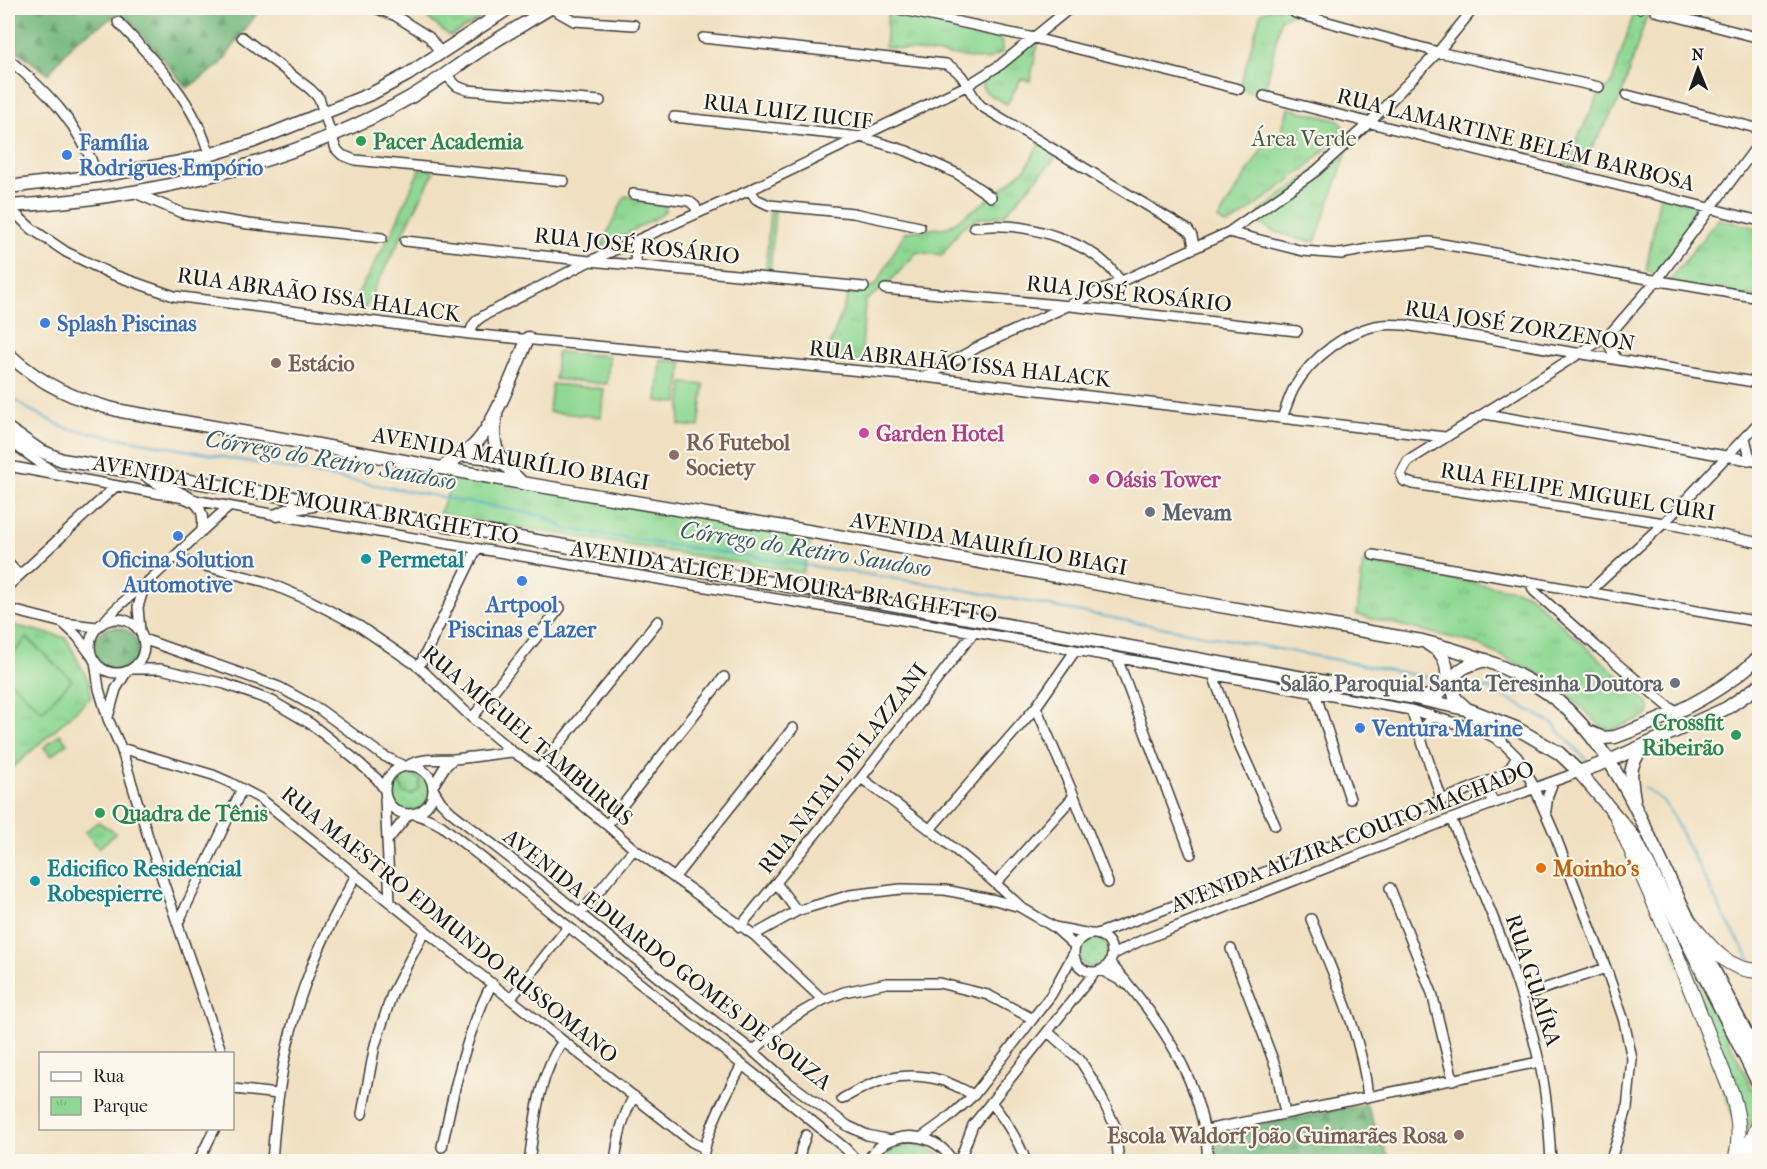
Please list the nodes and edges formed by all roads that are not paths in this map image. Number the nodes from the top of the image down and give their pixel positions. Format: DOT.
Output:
graph roads {
  1 [pos="375,8"];
  2 [pos="509,8"];
  3 [pos="551,8"];
  4 [pos="894,8"];
  5 [pos="1070,8"];
  6 [pos="1474,8"];
  7 [pos="1655,11"];
  8 [pos="1295,13"];
  9 [pos="118,22"];
  10 [pos="634,25"];
  11 [pos="475,29"];
  12 [pos="242,37"];
  13 [pos="703,38"];
  14 [pos="1034,38"];
  15 [pos="1760,38"];
  16 [pos="486,47"];
  17 [pos="440,52"];
  18 [pos="1438,52"];
  19 [pos="8,59"];
  20 [pos="445,74"];
  21 [pos="968,85"];
  22 [pos="1599,87"];
  23 [pos="1239,89"];
  24 [pos="1627,95"];
  25 [pos="1264,96"];
  26 [pos="600,101"];
  27 [pos="324,114"];
  28 [pos="674,117"];
  29 [pos="1370,122"];
  30 [pos="1760,129"];
  31 [pos="331,136"];
  32 [pos="861,137"];
  33 [pos="1760,142"];
  34 [pos="209,155"];
  35 [pos="98,176"];
  36 [pos="564,181"];
  37 [pos="8,187"];
  38 [pos="750,190"];
  39 [pos="1724,190"];
  40 [pos="133,192"];
  41 [pos="633,194"];
  42 [pos="991,197"];
  43 [pos="8,207"];
  44 [pos="1710,208"];
  45 [pos="698,213"];
  46 [pos="1732,214"];
  47 [pos="1760,221"];
  48 [pos="920,227"];
  49 [pos="974,227"];
  50 [pos="1229,232"];
  51 [pos="382,238"];
  52 [pos="405,241"];
  53 [pos="636,241"];
  54 [pos="1194,247"];
  55 [pos="590,261"];
  56 [pos="637,265"];
  57 [pos="1658,280"];
  58 [pos="1121,282"];
  59 [pos="864,287"];
  60 [pos="885,289"];
  61 [pos="1760,298"];
  62 [pos="1070,306"];
  63 [pos="1297,331"];
  64 [pos="470,334"];
  65 [pos="1610,335"];
  66 [pos="528,338"];
  67 [pos="8,354"];
  68 [pos="1579,354"];
  69 [pos="1616,358"];
  70 [pos="925,377"];
  71 [pos="1760,383"];
  72 [pos="498,408"];
  73 [pos="1485,414"];
  74 [pos="1282,418"];
  75 [pos="1760,421"];
  76 [pos="8,429"];
  77 [pos="1445,437"];
  78 [pos="1745,438"];
  79 [pos="8,441"];
  80 [pos="460,455"];
  81 [pos="1728,456"];
  82 [pos="1756,462"];
  83 [pos="505,465"];
  84 [pos="8,466"];
  85 [pos="441,468"];
  86 [pos="139,472"];
  87 [pos="58,475"];
  88 [pos="522,483"];
  89 [pos="116,486"];
  90 [pos="192,500"];
  91 [pos="324,503"];
  92 [pos="229,507"];
  93 [pos="277,515"];
  94 [pos="1664,523"];
  95 [pos="202,529"];
  96 [pos="1760,543"];
  97 [pos="476,550"];
  98 [pos="1373,555"];
  99 [pos="174,558"];
  100 [pos="8,563"];
  101 [pos="19,575"];
  102 [pos="1530,582"];
  103 [pos="144,585"];
  104 [pos="8,586"];
  105 [pos="1589,592"];
  106 [pos="560,608"];
  107 [pos="8,609"];
  108 [pos="658,621"];
  109 [pos="1760,622"];
  110 [pos="63,623"];
  111 [pos="101,625"];
  112 [pos="974,632"];
  113 [pos="142,637"];
  114 [pos="1422,641"];
  115 [pos="1075,651"];
  116 [pos="1117,658"];
  117 [pos="93,659"];
  118 [pos="1486,660"];
  119 [pos="1758,661"];
  120 [pos="419,667"];
  121 [pos="1453,669"];
  122 [pos="129,670"];
  123 [pos="1213,675"];
  124 [pos="724,677"];
  125 [pos="1760,685"];
  126 [pos="279,687"];
  127 [pos="1448,689"];
  128 [pos="1315,693"];
  129 [pos="1410,697"];
  130 [pos="272,701"];
  131 [pos="1036,707"];
  132 [pos="1412,710"];
  133 [pos="1470,711"];
  134 [pos="1675,712"];
  135 [pos="1431,715"];
  136 [pos="472,718"];
  137 [pos="108,719"];
  138 [pos="793,728"];
  139 [pos="1588,732"];
  140 [pos="1420,737"];
  141 [pos="1501,741"];
  142 [pos="1644,746"];
  143 [pos="121,748"];
  144 [pos="513,752"];
  145 [pos="1516,757"];
  146 [pos="453,759"];
  147 [pos="1609,761"];
  148 [pos="405,766"];
  149 [pos="539,769"];
  150 [pos="1579,772"];
  151 [pos="861,778"];
  152 [pos="1553,782"];
  153 [pos="1485,783"];
  154 [pos="433,787"];
  155 [pos="242,789"];
  156 [pos="1535,789"];
  157 [pos="384,791"];
  158 [pos="1074,796"];
  159 [pos="1350,800"];
  160 [pos="1442,800"];
  161 [pos="1493,803"];
  162 [pos="1635,810"];
  163 [pos="1545,812"];
  164 [pos="411,815"];
  165 [pos="1399,817"];
  166 [pos="1617,818"];
  167 [pos="1451,819"];
  168 [pos="607,825"];
  169 [pos="1275,825"];
  170 [pos="930,829"];
  171 [pos="1406,837"];
  172 [pos="387,841"];
  173 [pos="634,849"];
  174 [pos="498,850"];
  175 [pos="1191,854"];
  176 [pos="488,862"];
  177 [pos="356,875"];
  178 [pos="1255,876"];
  179 [pos="674,878"];
  180 [pos="776,883"];
  181 [pos="996,883"];
  182 [pos="1108,883"];
  183 [pos="1390,888"];
  184 [pos="1261,893"];
  185 [pos="390,902"];
  186 [pos="1020,907"];
  187 [pos="187,909"];
  188 [pos="797,911"];
  189 [pos="175,913"];
  190 [pos="580,914"];
  191 [pos="1311,919"];
  192 [pos="1689,921"];
  193 [pos="178,923"];
  194 [pos="568,927"];
  195 [pos="740,927"];
  196 [pos="1054,927"];
  197 [pos="425,930"];
  198 [pos="1094,934"];
  199 [pos="754,935"];
  200 [pos="1232,949"];
  201 [pos="1074,950"];
  202 [pos="1111,959"];
  203 [pos="1606,968"];
  204 [pos="1098,971"];
  205 [pos="1760,971"];
  206 [pos="492,983"];
  207 [pos="665,983"];
  208 [pos="1130,985"];
  209 [pos="656,996"];
  210 [pos="1522,996"];
  211 [pos="511,998"];
  212 [pos="823,1000"];
  213 [pos="1033,1019"];
  214 [pos="1048,1032"];
  215 [pos="563,1041"];
  216 [pos="753,1051"];
  217 [pos="222,1052"];
  218 [pos="1005,1054"];
  219 [pos="1760,1060"];
  220 [pos="1539,1062"];
  221 [pos="742,1065"];
  222 [pos="1021,1067"];
  223 [pos="1453,1080"];
  224 [pos="788,1082"];
  225 [pos="1757,1083"];
  226 [pos="234,1089"];
  227 [pos="778,1094"];
  228 [pos="279,1095"];
  229 [pos="974,1095"];
  230 [pos="634,1096"];
  231 [pos="1368,1097"];
  232 [pos="842,1099"];
  233 [pos="991,1102"];
  234 [pos="1285,1113"];
  235 [pos="363,1114"];
  236 [pos="1760,1121"];
  237 [pos="213,1130"];
  238 [pos="1206,1130"];
  239 [pos="806,1135"];
  240 [pos="922,1137"];
  241 [pos="891,1140"];
  242 [pos="442,1147"];
  243 [pos="704,1148"];
  244 [pos="1760,1156"];
  245 [pos="198,1161"];
  246 [pos="272,1161"];
  247 [pos="529,1161"];
  248 [pos="615,1161"];
  249 [pos="702,1161"];
  250 [pos="799,1161"];
  251 [pos="858,1161"];
  252 [pos="867,1161"];
  253 [pos="953,1161"];
  254 [pos="959,1161"];
  255 [pos="1026,1161"];
  256 [pos="1119,1161"];
  257 [pos="1208,1161"];
  258 [pos="1551,1161"];
  259 [pos="1610,1161"];
  260 [pos="1735,1161"];
  261 [pos="1743,1161"];
  262 [pos="1758,1161"];
  1 -- 17 [label="street"];
  2 -- 11 [label="main road"];
  3 -- 10 [label="street"];
  3 -- 16 [label="main road"];
  4 -- 14 [label="street"];
  5 -- 14 [label="street"];
  6 -- 18 [label="street"];
  7 -- 15 [label="street"];
  8 -- 18 [label="street"];
  9 -- 34 [label="street"];
  11 -- 16 [label="main road"];
  11 -- 17 [label="main road"];
  12 -- 27 [label="street"];
  13 -- 21 [label="street"];
  14 -- 21 [label="street"];
  14 -- 23 [label="street"];
  16 -- 20 [label="main road"];
  17 -- 27 [label="main road"];
  18 -- 22 [label="street"];
  18 -- 29 [label="street"];
  19 -- 35 [label="street"];
  20 -- 26 [label="street"];
  20 -- 31 [label="main road"];
  21 -- 32 [label="street"];
  21 -- 54 [label="street"];
  24 -- 30 [label="street"];
  25 -- 29 [label="street, RUA LAMARTINE BELÉM BARBOSA"];
  27 -- 31 [label="street"];
  27 -- 34 [label="main road"];
  28 -- 32 [label="street, RUA LUIZ IUCIF"];
  29 -- 44 [label="street, RUA LAMARTINE BELÉM BARBOSA"];
  29 -- 50 [label="street"];
  31 -- 36 [label="street"];
  31 -- 40 [label="main road"];
  32 -- 38 [label="street"];
  32 -- 42 [label="street, RUA LUIZ IUCIF"];
  33 -- 39 [label="street"];
  34 -- 35 [label="main road"];
  35 -- 37 [label="main road"];
  38 -- 45 [label="street"];
  38 -- 48 [label="street"];
  39 -- 44 [label="street"];
  39 -- 46 [label="street"];
  40 -- 43 [label="main road"];
  40 -- 51 [label="street"];
  41 -- 45 [label="street"];
  43 -- 64 [label="street, RUA ABRAÃO ISSA HALACK"];
  44 -- 46 [label="street, RUA LAMARTINE BELÉM BARBOSA"];
  44 -- 57 [label="street"];
  45 -- 53 [label="street"];
  46 -- 47 [label="street, RUA LAMARTINE BELÉM BARBOSA"];
  49 -- 58 [label="street"];
  50 -- 54 [label="street"];
  50 -- 57 [label="street"];
  52 -- 55 [label="street, RUA JOSÉ ROSÁRIO"];
  53 -- 55 [label="street"];
  53 -- 56 [label="street"];
  54 -- 58 [label="street"];
  55 -- 56 [label="street, RUA JOSÉ ROSÁRIO"];
  55 -- 64 [label="street"];
  56 -- 59 [label="street, RUA JOSÉ ROSÁRIO"];
  57 -- 61 [label="street"];
  57 -- 65 [label="street"];
  58 -- 62 [label="street"];
  60 -- 62 [label="street, RUA JOSÉ ROSÁRIO"];
  62 -- 63 [label="street, RUA JOSÉ ROSÁRIO"];
  62 -- 70 [label="street"];
  64 -- 66 [label="street, RUA ABRAHÃO ISSA HALACK"];
  65 -- 68 [label="street"];
  65 -- 69 [label="street"];
  66 -- 70 [label="street, RUA ABRAHÃO ISSA HALACK"];
  66 -- 72 [label="main road"];
  67 -- 85 [label="main road, AVENIDA MAURÍLIO BIAGI"];
  68 -- 69 [label="street, RUA JOSÉ ZORZENON"];
  68 -- 73 [label="street"];
  68 -- 74 [label="street, RUA JOSÉ ZORZENON"];
  69 -- 71 [label="street, RUA JOSÉ ZORZENON"];
  70 -- 74 [label="street, RUA ABRAHÃO ISSA HALACK"];
  72 -- 80 [label="main road"];
  72 -- 83 [label="main road"];
  73 -- 77 [label="street"];
  73 -- 81 [label="street"];
  74 -- 77 [label="street, RUA ABRAHÃO ISSA HALACK"];
  75 -- 78 [label="street"];
  76 -- 86 [label="main road"];
  77 -- 94 [label="street, RUA FELIPE MIGUEL CURI"];
  78 -- 81 [label="street"];
  78 -- 82 [label="street"];
  79 -- 87 [label="street"];
  80 -- 83 [label="main road"];
  80 -- 85 [label="main road"];
  81 -- 82 [label="street"];
  81 -- 94 [label="street"];
  83 -- 88 [label="main road"];
  84 -- 87 [label="street"];
  85 -- 88 [label="main road, AVENIDA MAURÍLIO BIAGI"];
  86 -- 90 [label="main road"];
  86 -- 91 [label="main road"];
  87 -- 89 [label="street, AVENIDA ALICE DE MOURA BRAGHETTO"];
  88 -- 114 [label="main road, AVENIDA MAURÍLIO BIAGI"];
  89 -- 90 [label="street, AVENIDA ALICE DE MOURA BRAGHETTO"];
  89 -- 101 [label="street"];
  90 -- 92 [label="street, AVENIDA ALICE DE MOURA BRAGHETTO"];
  90 -- 95 [label="street"];
  91 -- 93 [label="main road"];
  91 -- 129 [label="main road"];
  92 -- 93 [label="street, AVENIDA ALICE DE MOURA BRAGHETTO"];
  92 -- 95 [label="street"];
  93 -- 97 [label="street, AVENIDA ALICE DE MOURA BRAGHETTO"];
  94 -- 96 [label="street, RUA FELIPE MIGUEL CURI"];
  94 -- 105 [label="street"];
  95 -- 99 [label="street"];
  97 -- 112 [label="street, AVENIDA ALICE DE MOURA BRAGHETTO"];
  97 -- 120 [label="street"];
  98 -- 102 [label="street"];
  99 -- 103 [label="street"];
  99 -- 120 [label="street, RUA MIGUEL TAMBURUS"];
  100 -- 101 [label="street"];
  101 -- 104 [label="street"];
  102 -- 105 [label="street"];
  102 -- 134 [label="street"];
  103 -- 111 [label="street"];
  103 -- 113 [label="street"];
  105 -- 109 [label="street"];
  106 -- 136 [label="street"];
  107 -- 110 [label="street"];
  108 -- 149 [label="street"];
  110 -- 111 [label="street"];
  110 -- 117 [label="street"];
  111 -- 113 [label="street"];
  111 -- 117 [label="street"];
  112 -- 115 [label="street, AVENIDA ALICE DE MOURA BRAGHETTO"];
  112 -- 151 [label="street, RUA NATAL DE LAZZANI"];
  113 -- 122 [label="street"];
  113 -- 126 [label="street"];
  114 -- 118 [label="main road, AVENIDA MAURÍLIO BIAGI"];
  114 -- 121 [label="main road"];
  115 -- 116 [label="street, AVENIDA ALICE DE MOURA BRAGHETTO"];
  115 -- 131 [label="street"];
  116 -- 123 [label="street, AVENIDA ALICE DE MOURA BRAGHETTO"];
  116 -- 175 [label="street"];
  117 -- 122 [label="street"];
  117 -- 137 [label="street"];
  118 -- 121 [label="main road"];
  118 -- 139 [label="main road, AVENIDA MAURÍLIO BIAGI"];
  119 -- 134 [label="main road"];
  120 -- 136 [label="street, RUA MIGUEL TAMBURUS"];
  121 -- 127 [label="main road"];
  122 -- 130 [label="street"];
  122 -- 137 [label="street"];
  123 -- 128 [label="street, AVENIDA ALICE DE MOURA BRAGHETTO"];
  123 -- 169 [label="street"];
  124 -- 168 [label="street"];
  125 -- 142 [label="main road, AVENIDA ALZIRA COUTO MACHADO"];
  126 -- 130 [label="street"];
  126 -- 148 [label="street"];
  127 -- 129 [label="main road"];
  127 -- 133 [label="main road"];
  128 -- 132 [label="street, AVENIDA ALICE DE MOURA BRAGHETTO"];
  128 -- 159 [label="street"];
  129 -- 133 [label="main road"];
  130 -- 157 [label="street"];
  131 -- 158 [label="street"];
  131 -- 170 [label="street"];
  132 -- 135 [label="street, AVENIDA ALICE DE MOURA BRAGHETTO"];
  132 -- 140 [label="street"];
  133 -- 141 [label="main road"];
  133 -- 150 [label="main road"];
  134 -- 139 [label="main road"];
  135 -- 140 [label="street"];
  135 -- 141 [label="street, AVENIDA ALICE DE MOURA BRAGHETTO"];
  136 -- 144 [label="street, RUA MIGUEL TAMBURUS"];
  137 -- 143 [label="street"];
  138 -- 179 [label="street"];
  139 -- 147 [label="main road, AVENIDA MAURÍLIO BIAGI"];
  140 -- 160 [label="street"];
  141 -- 145 [label="street"];
  142 -- 147 [label="main road, AVENIDA ALZIRA COUTO MACHADO"];
  142 -- 162 [label="main road"];
  143 -- 155 [label="street, RUA MAESTRO EDMUNDO RUSSOMANO"];
  143 -- 189 [label="street"];
  144 -- 146 [label="street"];
  144 -- 149 [label="street, RUA MIGUEL TAMBURUS"];
  145 -- 153 [label="street, AVENIDA ALZIRA COUTO MACHADO"];
  145 -- 156 [label="street"];
  146 -- 148 [label="street"];
  146 -- 154 [label="street"];
  147 -- 150 [label="main road, AVENIDA ALZIRA COUTO MACHADO"];
  147 -- 162 [label="main road, AVENIDA MAURÍLIO BIAGI"];
  148 -- 154 [label="street"];
  148 -- 157 [label="street"];
  149 -- 168 [label="street, RUA MIGUEL TAMBURUS"];
  150 -- 152 [label="street, AVENIDA ALZIRA COUTO MACHADO"];
  150 -- 166 [label="main road"];
  151 -- 170 [label="street"];
  151 -- 180 [label="street, RUA NATAL DE LAZZANI"];
  152 -- 156 [label="street, AVENIDA ALZIRA COUTO MACHADO"];
  152 -- 163 [label="street"];
  153 -- 160 [label="street, AVENIDA ALZIRA COUTO MACHADO"];
  153 -- 161 [label="street"];
  154 -- 164 [label="street"];
  154 -- 174 [label="street, AVENIDA EDUARDO GOMES DE SOUZA"];
  155 -- 177 [label="street, RUA MAESTRO EDMUNDO RUSSOMANO"];
  155 -- 187 [label="street"];
  156 -- 161 [label="street, AVENIDA ALZIRA COUTO MACHADO"];
  156 -- 163 [label="street"];
  157 -- 164 [label="street"];
  157 -- 172 [label="street"];
  158 -- 181 [label="street"];
  158 -- 182 [label="street"];
  160 -- 165 [label="street, AVENIDA ALZIRA COUTO MACHADO"];
  161 -- 167 [label="street, AVENIDA ALZIRA COUTO MACHADO"];
  162 -- 192 [label="main road, AVENIDA MAURÍLIO BIAGI"];
  163 -- 203 [label="street"];
  164 -- 172 [label="street"];
  164 -- 176 [label="street, AVENIDA EDUARDO GOMES DE SOUZA"];
  165 -- 171 [label="street"];
  165 -- 178 [label="street, AVENIDA ALZIRA COUTO MACHADO"];
  166 -- 225 [label="main road"];
  166 -- 260 [label="highway"];
  167 -- 171 [label="street, AVENIDA ALZIRA COUTO MACHADO"];
  167 -- 210 [label="street, RUA GUAÍRA"];
  168 -- 173 [label="street, RUA MIGUEL TAMBURUS"];
  170 -- 181 [label="street"];
  171 -- 184 [label="street, AVENIDA ALZIRA COUTO MACHADO"];
  172 -- 185 [label="street"];
  173 -- 179 [label="street, RUA MIGUEL TAMBURUS"];
  173 -- 190 [label="street"];
  174 -- 176 [label="street"];
  174 -- 190 [label="street, AVENIDA EDUARDO GOMES DE SOUZA"];
  176 -- 194 [label="street, AVENIDA EDUARDO GOMES DE SOUZA"];
  177 -- 185 [label="street, RUA MAESTRO EDMUNDO RUSSOMANO"];
  177 -- 228 [label="street"];
  178 -- 184 [label="street"];
  178 -- 198 [label="street, AVENIDA ALZIRA COUTO MACHADO"];
  179 -- 195 [label="street, RUA MIGUEL TAMBURUS"];
  180 -- 188 [label="street"];
  180 -- 195 [label="street, RUA NATAL DE LAZZANI"];
  181 -- 186 [label="street"];
  183 -- 223 [label="street"];
  184 -- 202 [label="street, AVENIDA ALZIRA COUTO MACHADO"];
  185 -- 197 [label="street, RUA MAESTRO EDMUNDO RUSSOMANO"];
  186 -- 188 [label="street"];
  186 -- 196 [label="street"];
  187 -- 189 [label="street"];
  187 -- 193 [label="street"];
  188 -- 199 [label="street"];
  189 -- 193 [label="street"];
  190 -- 207 [label="street, AVENIDA EDUARDO GOMES DE SOUZA"];
  191 -- 231 [label="street"];
  192 -- 205 [label="highway"];
  192 -- 219 [label="main road, AVENIDA MAURÍLIO BIAGI"];
  193 -- 217 [label="street"];
  194 -- 209 [label="street, AVENIDA EDUARDO GOMES DE SOUZA"];
  194 -- 211 [label="street"];
  195 -- 199 [label="street, RUA MIGUEL TAMBURUS"];
  196 -- 198 [label="street"];
  196 -- 201 [label="street"];
  197 -- 206 [label="street, RUA MAESTRO EDMUNDO RUSSOMANO"];
  197 -- 235 [label="street"];
  198 -- 201 [label="street"];
  198 -- 202 [label="street"];
  199 -- 212 [label="street, RUA MIGUEL TAMBURUS"];
  200 -- 234 [label="street"];
  201 -- 204 [label="street"];
  201 -- 213 [label="street"];
  202 -- 204 [label="street"];
  202 -- 208 [label="street"];
  203 -- 210 [label="street"];
  203 -- 259 [label="street"];
  204 -- 208 [label="street"];
  204 -- 214 [label="street"];
  206 -- 211 [label="street, RUA MAESTRO EDMUNDO RUSSOMANO"];
  206 -- 242 [label="street"];
  207 -- 209 [label="street"];
  207 -- 216 [label="street, AVENIDA EDUARDO GOMES DE SOUZA"];
  208 -- 238 [label="street"];
  209 -- 221 [label="street, AVENIDA EDUARDO GOMES DE SOUZA"];
  210 -- 220 [label="street, RUA GUAÍRA"];
  211 -- 215 [label="street, RUA MAESTRO EDMUNDO RUSSOMANO"];
  212 -- 213 [label="street"];
  212 -- 216 [label="street"];
  213 -- 218 [label="street"];
  214 -- 222 [label="street"];
  214 -- 256 [label="street"];
  215 -- 230 [label="street, RUA MAESTRO EDMUNDO RUSSOMANO"];
  215 -- 247 [label="street"];
  216 -- 224 [label="street, AVENIDA EDUARDO GOMES DE SOUZA"];
  218 -- 222 [label="street"];
  218 -- 229 [label="street"];
  220 -- 223 [label="street"];
  220 -- 258 [label="street, RUA GUAÍRA"];
  221 -- 227 [label="street, AVENIDA EDUARDO GOMES DE SOUZA"];
  221 -- 243 [label="street"];
  222 -- 233 [label="street"];
  223 -- 231 [label="street"];
  224 -- 227 [label="street"];
  224 -- 241 [label="street, AVENIDA EDUARDO GOMES DE SOUZA"];
  226 -- 228 [label="street"];
  227 -- 251 [label="street, AVENIDA EDUARDO GOMES DE SOUZA"];
  228 -- 246 [label="street"];
  229 -- 232 [label="street"];
  229 -- 240 [label="street"];
  230 -- 243 [label="street, RUA MAESTRO EDMUNDO RUSSOMANO"];
  230 -- 248 [label="street"];
  231 -- 234 [label="street"];
  233 -- 254 [label="street"];
  233 -- 255 [label="street"];
  234 -- 238 [label="street"];
  236 -- 261 [label="highway"];
  237 -- 245 [label="street"];
  238 -- 257 [label="street"];
  239 -- 250 [label="street"];
  240 -- 241 [label="street"];
  240 -- 253 [label="street"];
  241 -- 252 [label="street"];
  243 -- 249 [label="street"];
  244 -- 262 [label="highway"];
}
